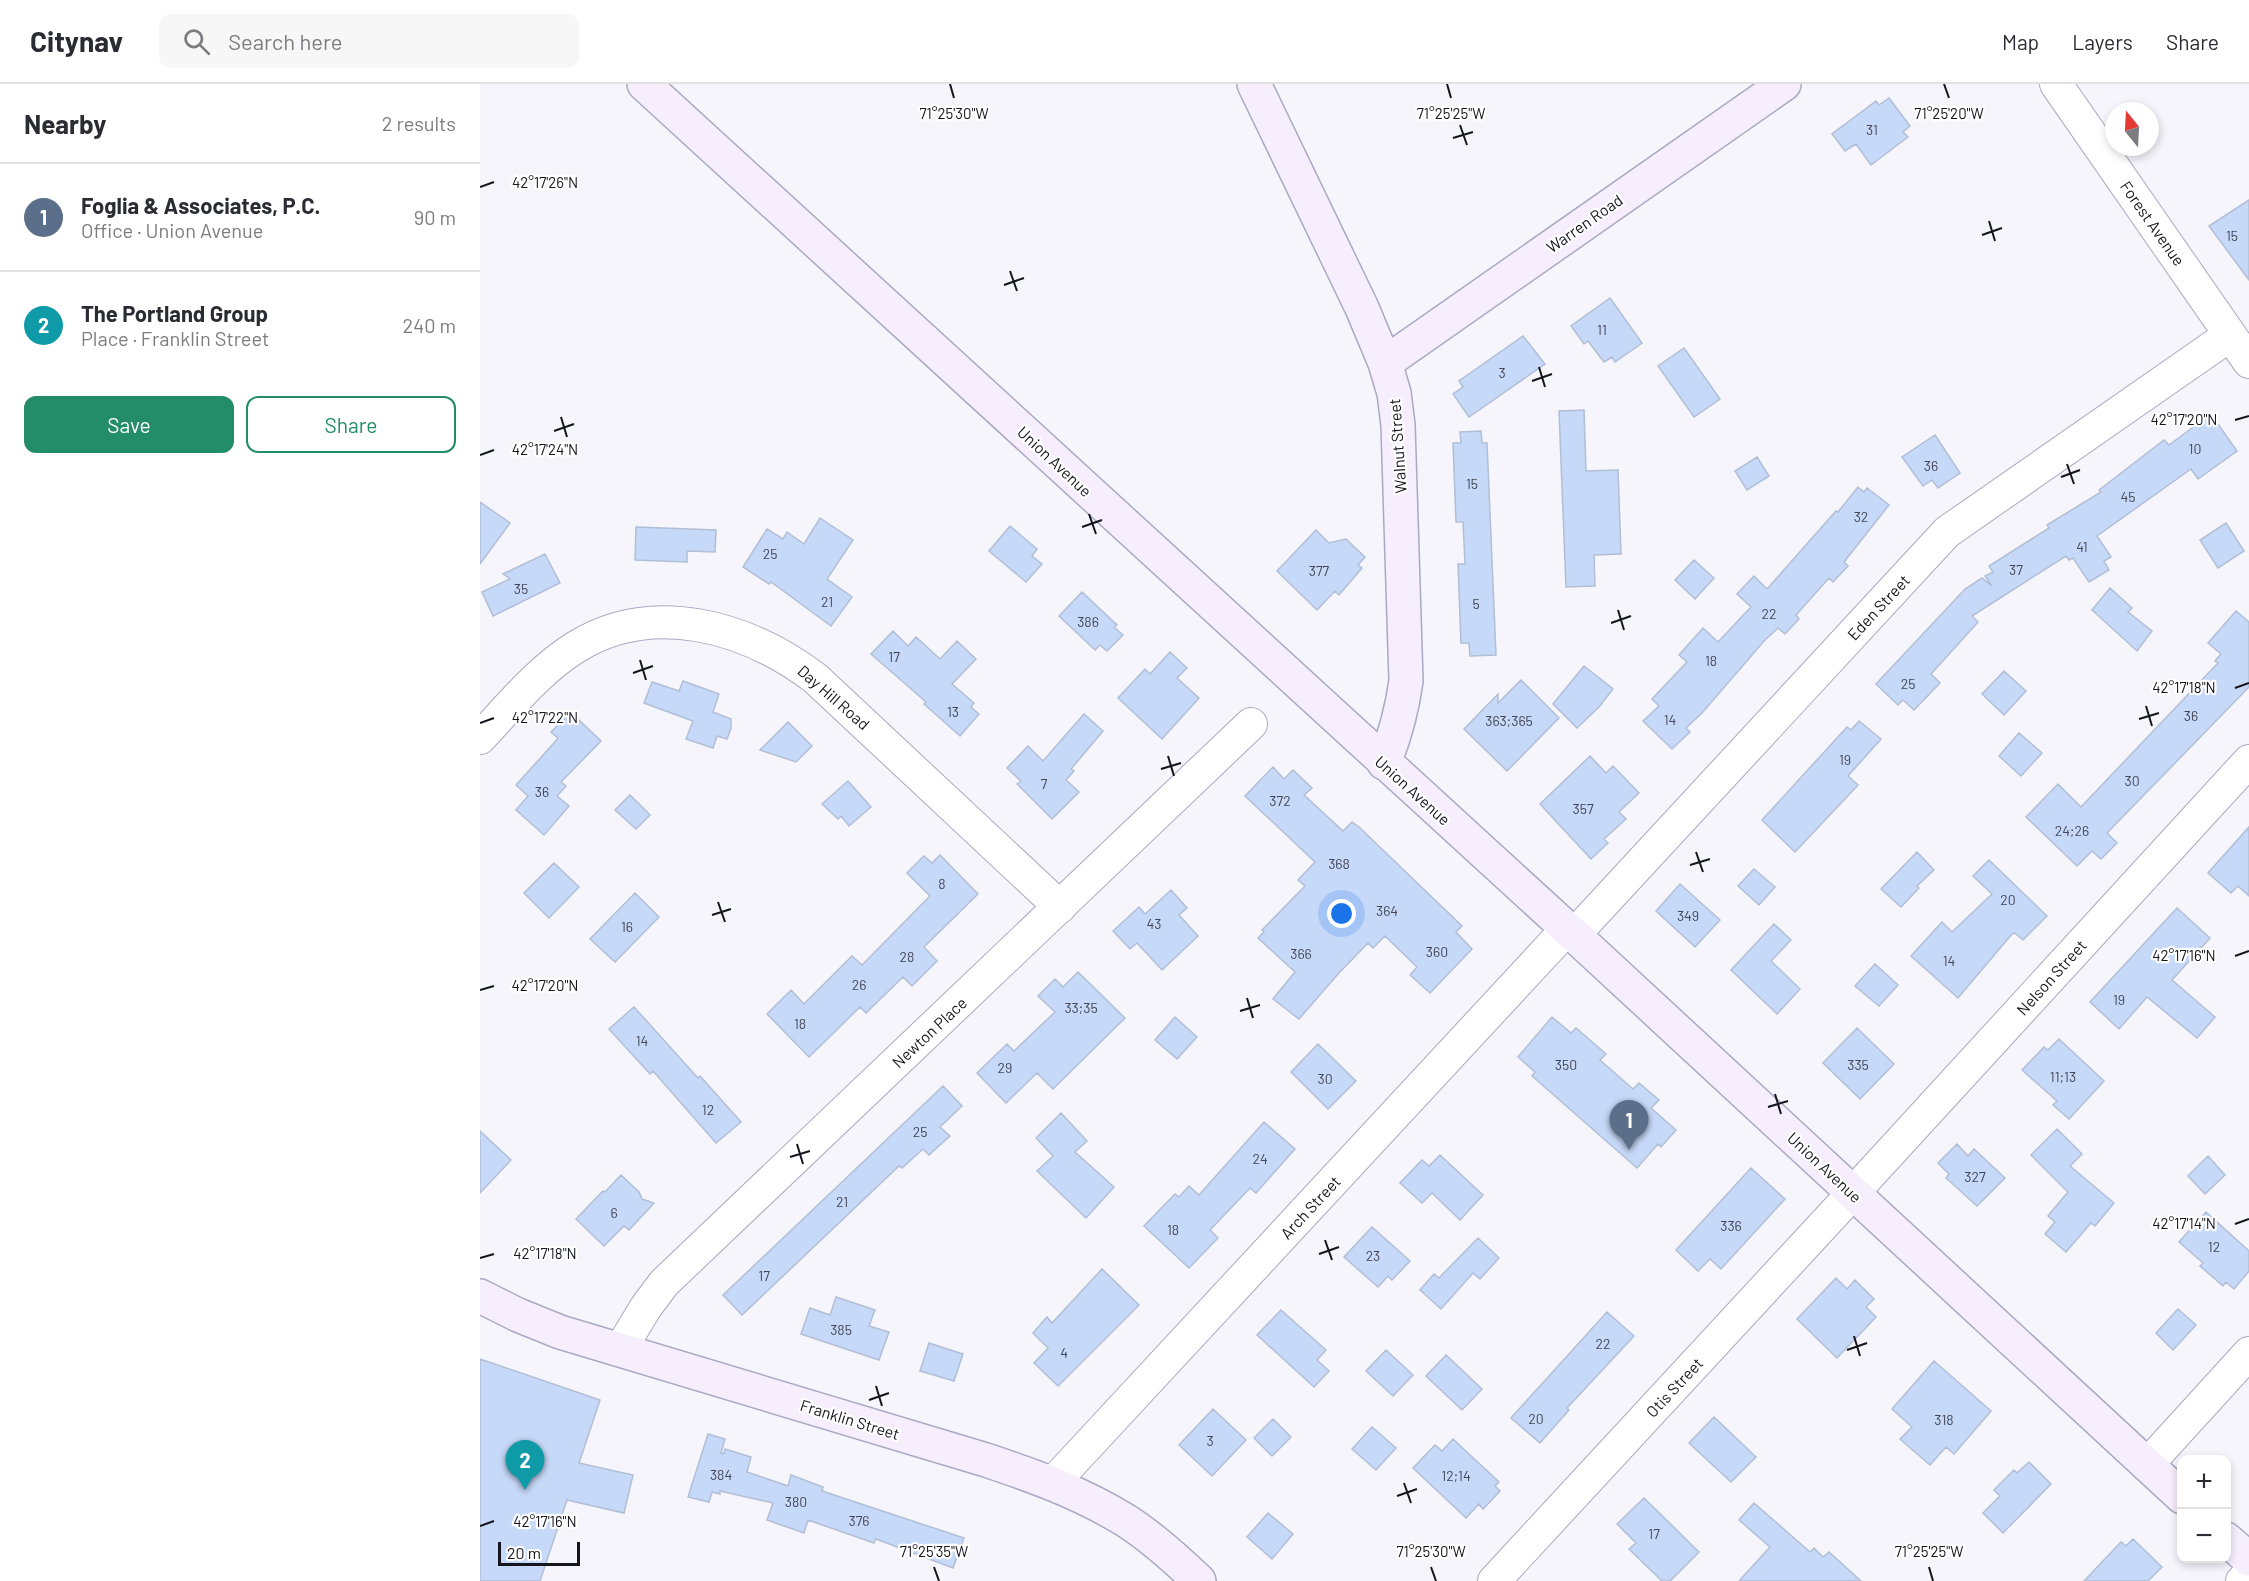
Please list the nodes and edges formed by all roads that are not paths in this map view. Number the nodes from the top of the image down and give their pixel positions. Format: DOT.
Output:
graph roads {
  1 [pos="644,84"];
  2 [pos="1254,84"];
  3 [pos="1784,84"];
  4 [pos="2056,84"];
  5 [pos="2230,335"];
  6 [pos="2249,362"];
  7 [pos="1385,363"];
  8 [pos="1251,724"];
  9 [pos="480,738"];
  10 [pos="2249,761"];
  11 [pos="1383,763"];
  12 [pos="1060,907"];
  13 [pos="1570,932"];
  14 [pos="1853,1193"];
  15 [pos="480,1296"];
  16 [pos="620,1350"];
  17 [pos="2249,1353"];
  18 [pos="2147,1465"];
  19 [pos="1052,1484"];
  20 [pos="2177,1493"];
  21 [pos="2231,1543"];
  22 [pos="2249,1559"];
  23 [pos="2249,1574"];
  24 [pos="1199,1581"];
  25 [pos="1494,1581"];
  26 [pos="2242,1581"];
  1 -- 11 [label="main road, Union Avenue"];
  2 -- 7 [label="main road, Walnut Street"];
  3 -- 7 [label="main road, Warren Road"];
  4 -- 5 [label="street, Forest Avenue"];
  5 -- 6 [label="street, Forest Avenue"];
  5 -- 13 [label="street, Eden Street"];
  7 -- 11 [label="main road, Walnut Street"];
  8 -- 12 [label="street, Newton Place"];
  9 -- 12 [label="street, Day Hill Road"];
  10 -- 14 [label="street, Nelson Street"];
  11 -- 13 [label="main road, Union Avenue"];
  12 -- 16 [label="street, Newton Place"];
  13 -- 14 [label="main road, Union Avenue"];
  13 -- 19 [label="street, Arch Street"];
  14 -- 18 [label="main road, Union Avenue"];
  14 -- 25 [label="street, Otis Street"];
  15 -- 16 [label="main road, Franklin Street"];
  16 -- 19 [label="main road, Franklin Street"];
  17 -- 18 [label="street"];
  18 -- 20 [label="main road, Union Avenue"];
  19 -- 24 [label="main road, Franklin Street"];
  21 -- 22 [label="main road"];
  23 -- 26 [label="street"];
}
